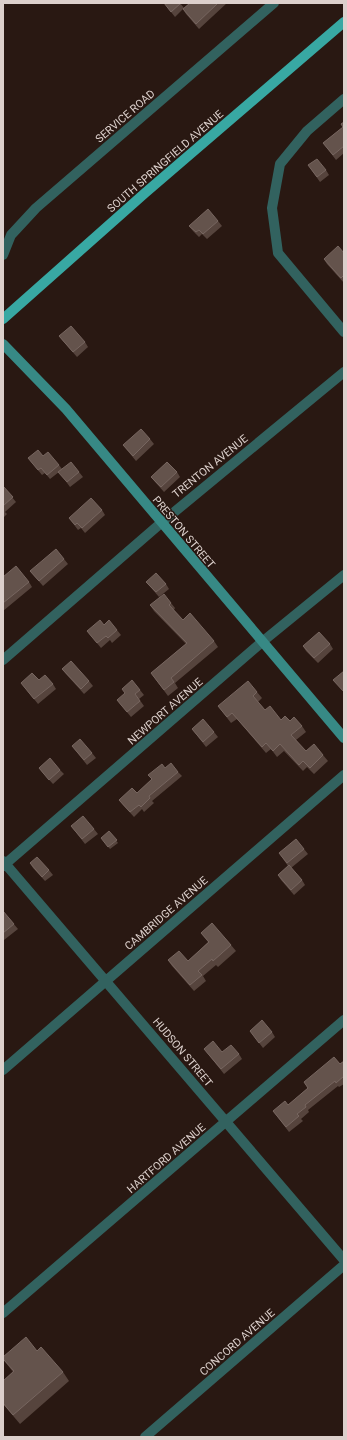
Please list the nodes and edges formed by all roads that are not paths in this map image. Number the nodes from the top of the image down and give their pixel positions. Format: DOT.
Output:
graph roads {
  1 [pos="274,3"];
  2 [pos="344,22"];
  3 [pos="344,99"];
  4 [pos="3,255"];
  5 [pos="3,319"];
  6 [pos="340,320"];
  7 [pos="344,332"];
  8 [pos="3,344"];
  9 [pos="344,372"];
  10 [pos="161,522"];
  11 [pos="344,575"];
  12 [pos="262,642"];
  13 [pos="3,660"];
  14 [pos="344,738"];
  15 [pos="344,775"];
  16 [pos="4,864"];
  17 [pos="106,981"];
  18 [pos="344,1020"];
  19 [pos="3,1070"];
  20 [pos="226,1122"];
  21 [pos="344,1260"];
  22 [pos="344,1265"];
  23 [pos="3,1313"];
  24 [pos="145,1437"];
  1 -- 4 [label="street, SERVICE ROAD"];
  2 -- 5 [label="main road, SOUTH SPRINGFIELD AVENUE"];
  3 -- 6 [label="street"];
  6 -- 7 [label="street"];
  8 -- 10 [label="street, PRESTON STREET"];
  9 -- 10 [label="street, TRENTON AVENUE"];
  10 -- 12 [label="street, PRESTON STREET"];
  10 -- 13 [label="street, TRENTON AVENUE"];
  11 -- 12 [label="street, NEWPORT AVENUE"];
  12 -- 14 [label="street, PRESTON STREET"];
  12 -- 16 [label="street, NEWPORT AVENUE"];
  15 -- 17 [label="street, CAMBRIDGE AVENUE"];
  16 -- 17 [label="street, HUDSON STREET"];
  17 -- 19 [label="street, CAMBRIDGE AVENUE"];
  17 -- 20 [label="street, HUDSON STREET"];
  18 -- 20 [label="street, HARTFORD AVENUE"];
  20 -- 21 [label="street, HUDSON STREET"];
  20 -- 23 [label="street, HARTFORD AVENUE"];
  22 -- 24 [label="street, CONCORD AVENUE"];
}
